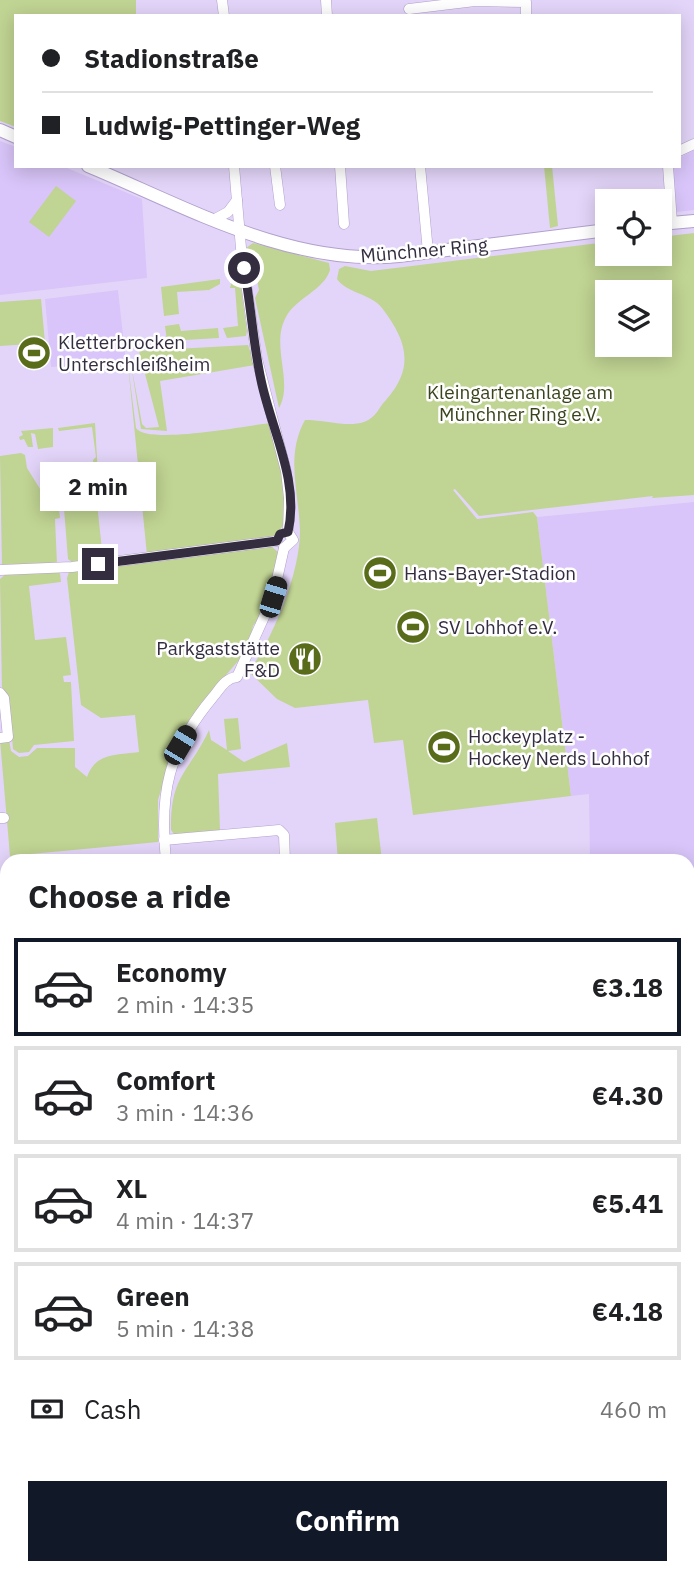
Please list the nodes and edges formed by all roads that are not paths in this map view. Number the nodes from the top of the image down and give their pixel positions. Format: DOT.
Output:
graph roads {
  1 [pos="409,8"];
  2 [pos="527,14"];
  3 [pos="93,168"];
  4 [pos="234,168"];
  5 [pos="275,168"];
  6 [pos="340,168"];
  7 [pos="420,168"];
  8 [pos="668,168"];
  9 [pos="667,189"];
  10 [pos="237,200"];
  11 [pos="279,205"];
  12 [pos="215,219"];
  13 [pos="694,220"];
  14 [pos="672,222"];
  15 [pos="344,224"];
  16 [pos="239,228"];
  17 [pos="595,231"];
  18 [pos="428,252"];
  19 [pos="281,544"];
  20 [pos="0,570"];
  21 [pos="0,693"];
  22 [pos="0,738"];
  23 [pos="164,840"];
  24 [pos="165,854"];
  25 [pos="284,854"];
  1 -- 2 [label="street"];
  3 -- 12 [label="main road, Münchner Ring"];
  4 -- 10 [label="street"];
  5 -- 11 [label="street"];
  6 -- 15 [label="street"];
  7 -- 18 [label="street"];
  8 -- 9 [label="street"];
  10 -- 12 [label="street"];
  10 -- 16 [label="street"];
  12 -- 16 [label="main road, Münchner Ring"];
  13 -- 14 [label="main road"];
  16 -- 18 [label="main road, Münchner Ring"];
  16 -- 19 [label="street"];
  17 -- 18 [label="main road, Münchner Ring"];
  19 -- 20 [label="street"];
  19 -- 23 [label="street"];
  21 -- 22 [label="street"];
  23 -- 24 [label="street"];
  23 -- 25 [label="street"];
}
